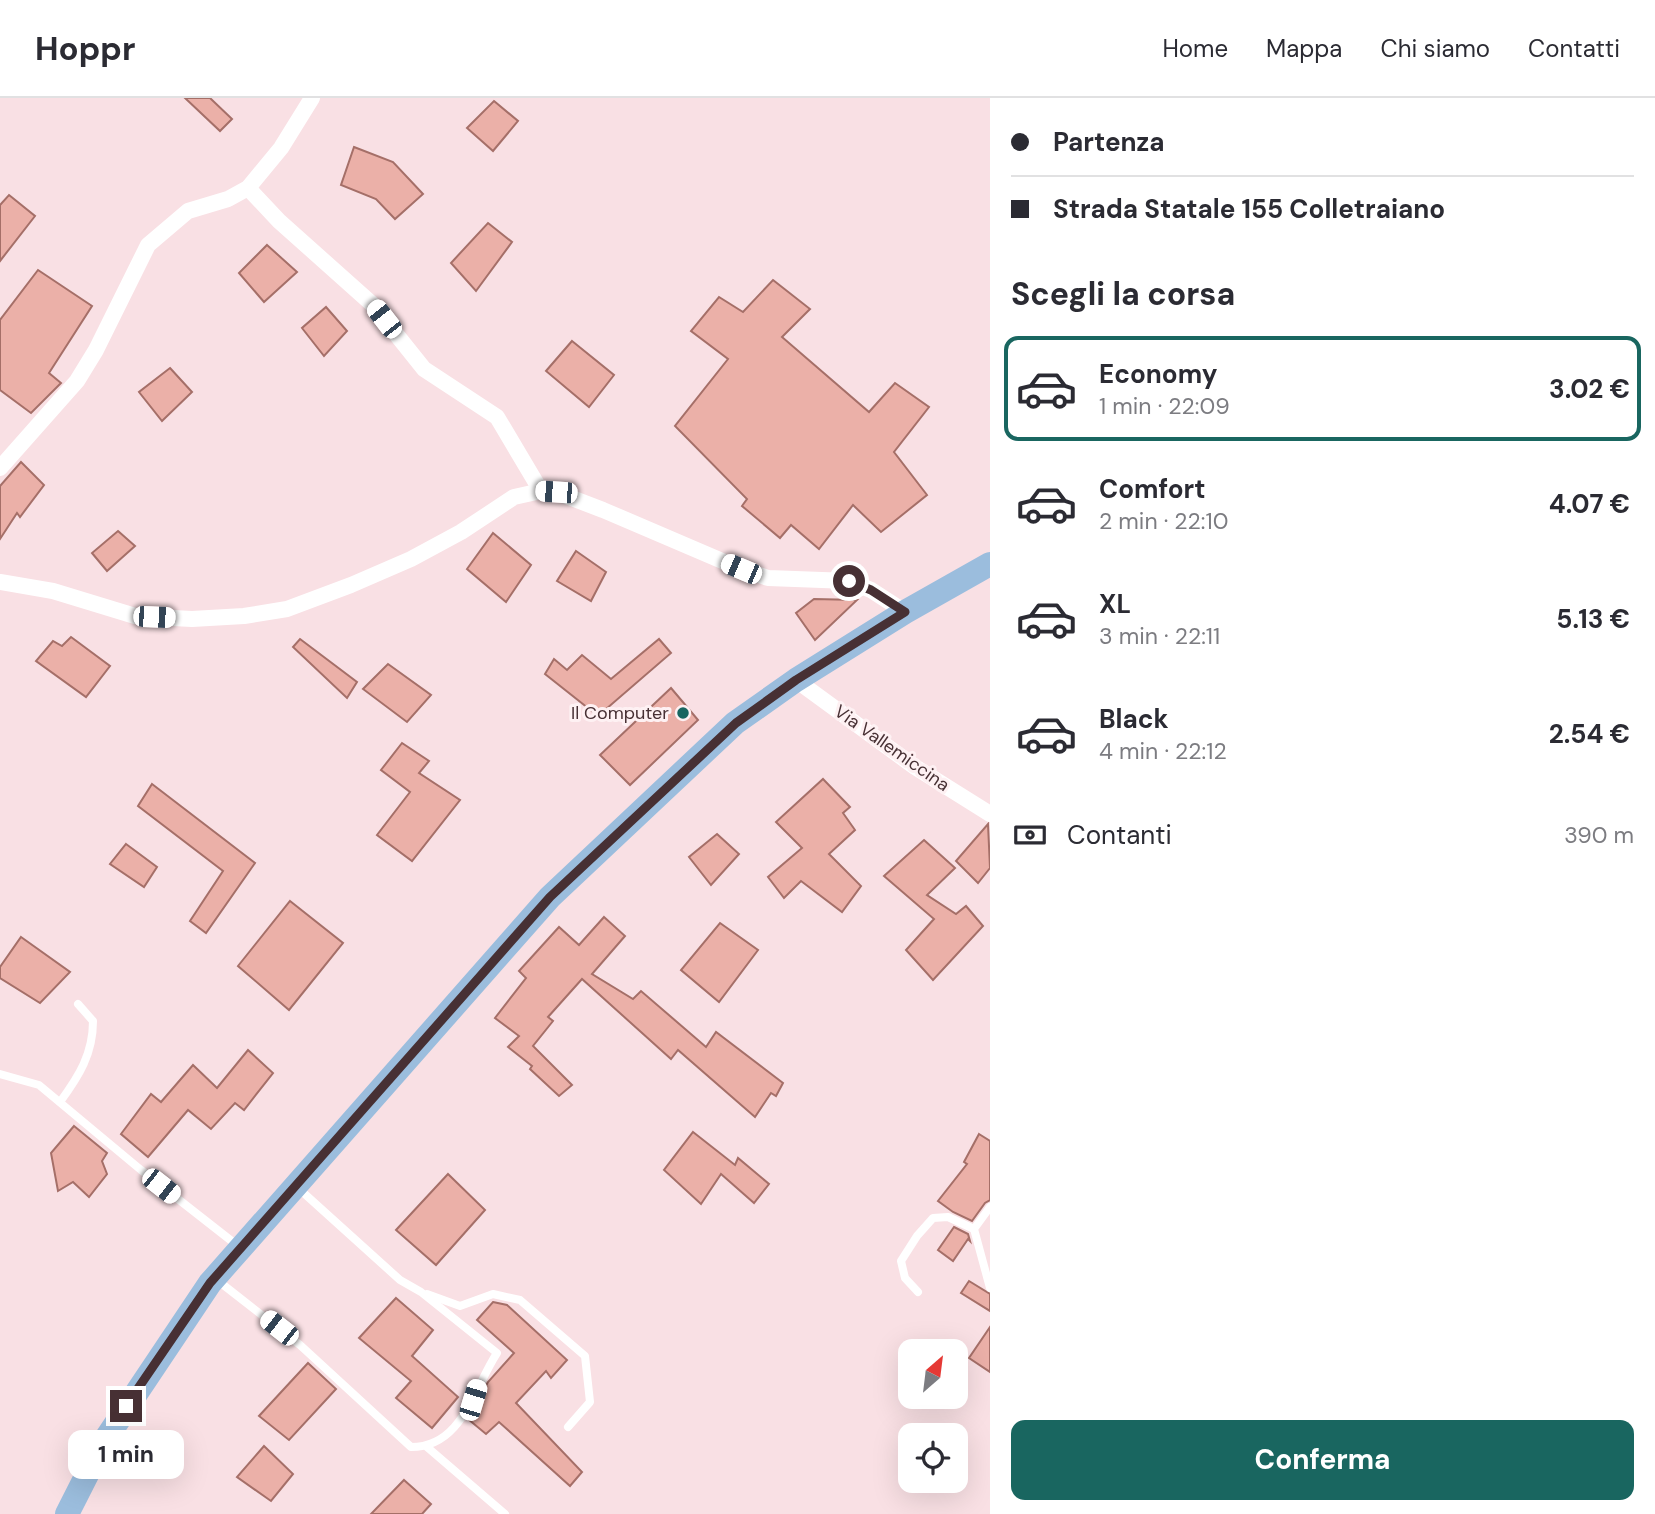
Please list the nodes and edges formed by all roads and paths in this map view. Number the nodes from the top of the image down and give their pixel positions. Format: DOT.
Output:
graph roads {
  1 [pos="312,98"];
  2 [pos="248,188"];
  3 [pos="0,468"];
  4 [pos="541,491"];
  5 [pos="990,564"];
  6 [pos="0,582"];
  7 [pos="905,612"];
  8 [pos="796,680"];
  9 [pos="990,814"];
  10 [pos="78,1004"];
  11 [pos="0,1074"];
  12 [pos="60,1102"];
  13 [pos="295,1185"];
  14 [pos="990,1206"];
  15 [pos="974,1229"];
  16 [pos="240,1248"];
  17 [pos="214,1278"];
  18 [pos="990,1287"];
  19 [pos="421,1292"];
  20 [pos="918,1292"];
  21 [pos="568,1427"];
  22 [pos="427,1447"];
  23 [pos="68,1514"];
  24 [pos="505,1514"];
  1 -- 2 [label="street"];
  2 -- 3 [label="street"];
  2 -- 4 [label="street"];
  4 -- 6 [label="street"];
  4 -- 7 [label="street"];
  5 -- 7 [label="main road"];
  7 -- 8 [label="main road"];
  8 -- 9 [label="street, Via Vallemiccina"];
  8 -- 13 [label="main road"];
  10 -- 12 [label="lane"];
  11 -- 12 [label="lane"];
  12 -- 16 [label="lane"];
  13 -- 16 [label="main road"];
  13 -- 19 [label="lane"];
  14 -- 15 [label="lane"];
  15 -- 18 [label="lane"];
  15 -- 20 [label="lane"];
  16 -- 17 [label="main road"];
  17 -- 22 [label="lane"];
  17 -- 23 [label="main road"];
  19 -- 21 [label="lane"];
  19 -- 22 [label="lane"];
  22 -- 24 [label="lane"];
}
